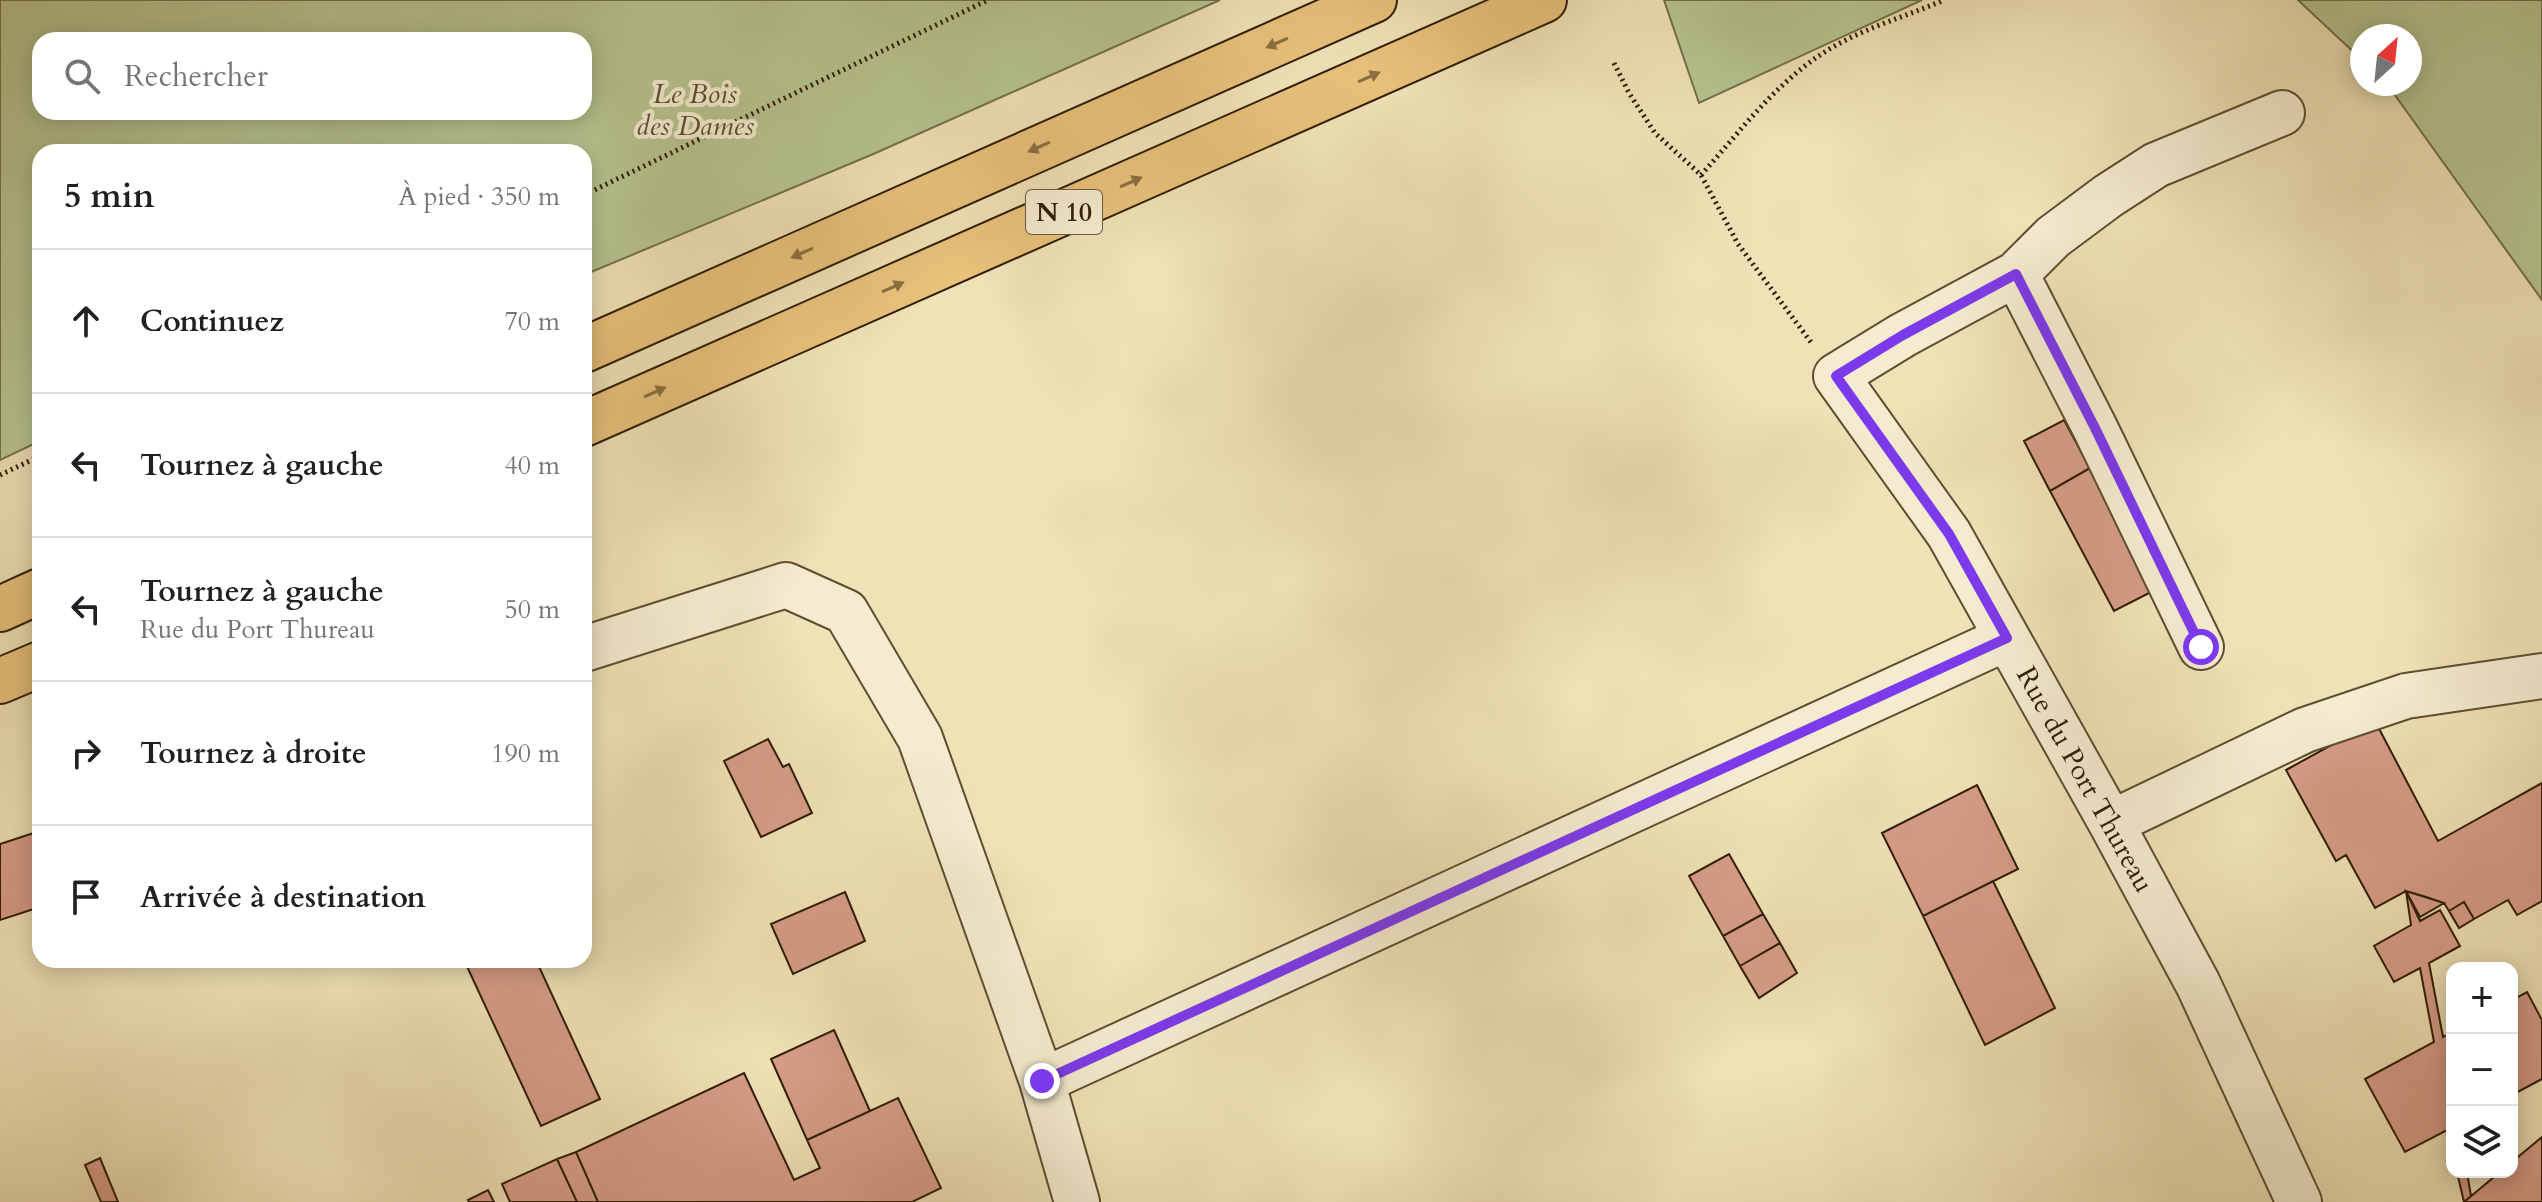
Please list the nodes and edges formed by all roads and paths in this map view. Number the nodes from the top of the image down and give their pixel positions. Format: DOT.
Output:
graph roads {
  1 [pos="988,0"];
  2 [pos="1374,0"];
  3 [pos="1544,0"];
  4 [pos="1944,0"];
  5 [pos="1614,63"];
  6 [pos="2282,113"];
  7 [pos="1701,175"];
  8 [pos="592,191"];
  9 [pos="2016,274"];
  10 [pos="592,346"];
  11 [pos="1836,376"];
  12 [pos="592,420"];
  13 [pos="32,460"];
  14 [pos="0,475"];
  15 [pos="32,595"];
  16 [pos="0,609"];
  17 [pos="2007,638"];
  18 [pos="592,646"];
  19 [pos="2201,647"];
  20 [pos="32,667"];
  21 [pos="2542,676"];
  22 [pos="0,681"];
  23 [pos="2111,823"];
  24 [pos="1042,1081"];
  25 [pos="1077,1202"];
  26 [pos="2299,1202"];
  1 -- 8 [label="path"];
  2 -- 10 [label="highway, N 10, one-way"];
  12 -- 3 [label="highway, N 10, one-way"];
  4 -- 7 [label="path"];
  5 -- 7 [label="path"];
  6 -- 9 [label="street"];
  7 -- 11 [label="path"];
  9 -- 11 [label="street"];
  9 -- 19 [label="street"];
  11 -- 17 [label="street, Rue du Port Thureau"];
  13 -- 14 [label="path"];
  15 -- 16 [label="highway"];
  17 -- 23 [label="street, Rue du Port Thureau"];
  17 -- 24 [label="street"];
  18 -- 24 [label="street"];
  20 -- 22 [label="highway"];
  21 -- 23 [label="street"];
  23 -- 26 [label="street, Rue du Port Thureau"];
  24 -- 25 [label="street"];
}
